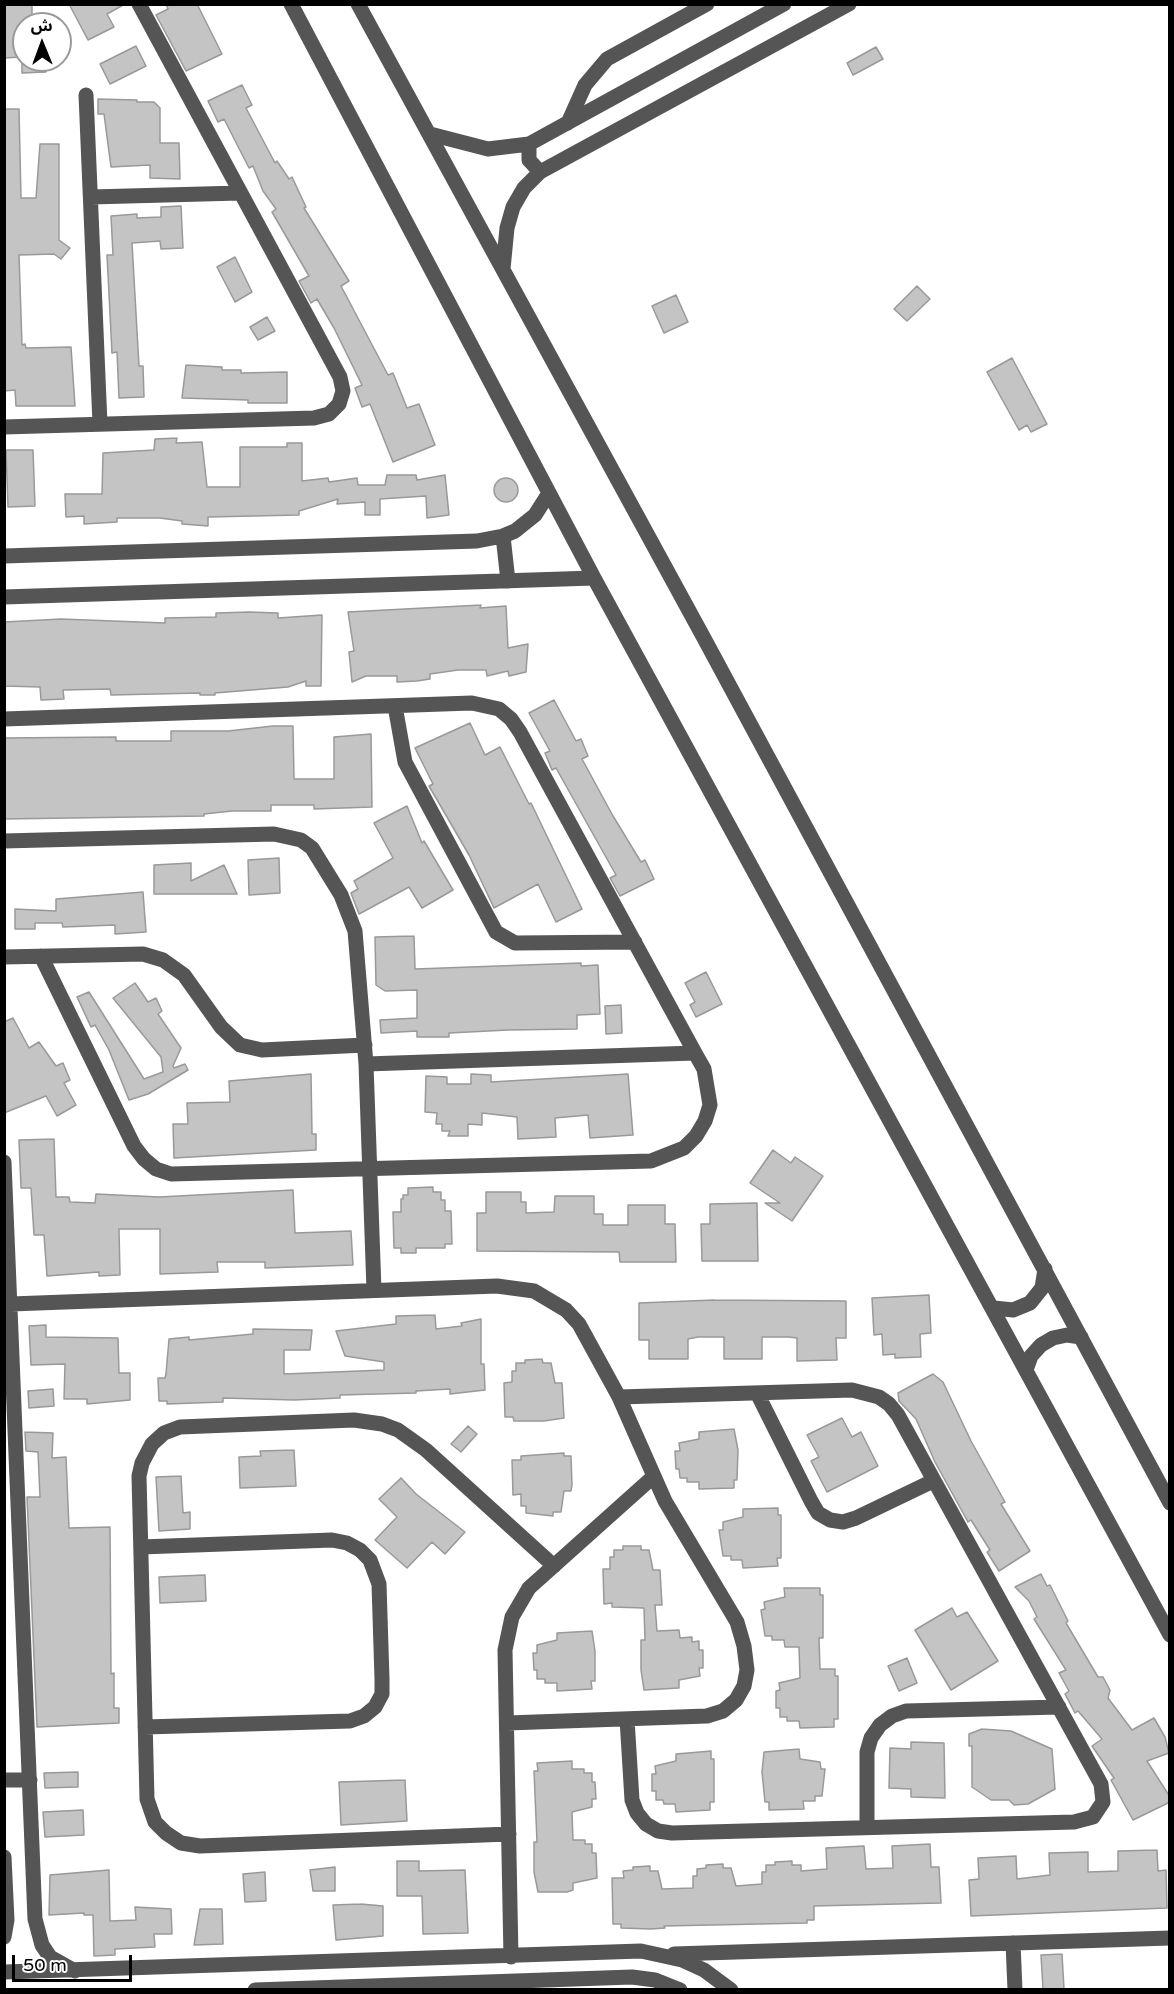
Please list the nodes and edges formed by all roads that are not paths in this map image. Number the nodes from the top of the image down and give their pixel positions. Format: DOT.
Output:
graph roads {
  1 [pos="139,4"];
  2 [pos="291,4"];
  3 [pos="358,4"];
  4 [pos="784,4"];
  5 [pos="849,4"];
  6 [pos="703,6"];
  7 [pos="86,95"];
  8 [pos="568,123"];
  9 [pos="430,134"];
  10 [pos="529,144"];
  11 [pos="540,172"];
  12 [pos="240,193"];
  13 [pos="91,197"];
  14 [pos="503,269"];
  15 [pos="100,424"];
  16 [pos="4,427"];
  17 [pos="549,493"];
  18 [pos="503,536"];
  19 [pos="4,556"];
  20 [pos="594,578"];
  21 [pos="508,581"];
  22 [pos="4,597"];
  23 [pos="395,706"];
  24 [pos="4,719"];
  25 [pos="4,841"];
  26 [pos="635,942"];
  27 [pos="4,957"];
  28 [pos="41,957"];
  29 [pos="364,1045"];
  30 [pos="695,1053"];
  31 [pos="366,1064"];
  32 [pos="4,1162"];
  33 [pos="370,1169"];
  34 [pos="1045,1269"];
  35 [pos="374,1290"];
  36 [pos="11,1304"];
  37 [pos="994,1308"];
  38 [pos="1081,1337"];
  39 [pos="1026,1370"];
  40 [pos="757,1393"];
  41 [pos="619,1397"];
  42 [pos="653,1477"];
  43 [pos="933,1481"];
  44 [pos="1170,1503"];
  45 [pos="141,1546"];
  46 [pos="554,1566"];
  47 [pos="1170,1635"];
  48 [pos="1059,1707"];
  49 [pos="627,1719"];
  50 [pos="507,1723"];
  51 [pos="145,1727"];
  52 [pos="4,1780"];
  53 [pos="30,1780"];
  54 [pos="867,1827"];
  55 [pos="509,1834"];
  56 [pos="4,1857"];
  57 [pos="4,1936"];
  58 [pos="1170,1938"];
  59 [pos="1013,1943"];
  60 [pos="662,1954"];
  61 [pos="511,1957"];
  62 [pos="75,1971"];
  63 [pos="4,1972"];
  64 [pos="396,1987"];
  65 [pos="255,1989"];
  66 [pos="680,1989"];
  67 [pos="731,1989"];
  68 [pos="1015,1989"];
  1 -- 12 [label="street"];
  2 -- 17 [label="street"];
  3 -- 9 [label="street"];
  4 -- 8 [label="street"];
  5 -- 11 [label="street"];
  6 -- 8 [label="street"];
  7 -- 13 [label="street"];
  8 -- 10 [label="street"];
  9 -- 10 [label="street"];
  9 -- 14 [label="street"];
  10 -- 11 [label="street"];
  11 -- 14 [label="street"];
  12 -- 13 [label="street"];
  12 -- 15 [label="street"];
  13 -- 15 [label="street"];
  14 -- 34 [label="street"];
  15 -- 16 [label="street"];
  17 -- 18 [label="street"];
  17 -- 20 [label="street"];
  18 -- 19 [label="street"];
  18 -- 21 [label="street"];
  20 -- 21 [label="street"];
  20 -- 37 [label="street"];
  21 -- 22 [label="street"];
  23 -- 24 [label="street"];
  23 -- 26 [label="street"];
  23 -- 26 [label="street"];
  25 -- 29 [label="street"];
  26 -- 30 [label="street"];
  27 -- 28 [label="street"];
  28 -- 29 [label="street"];
  28 -- 33 [label="street"];
  29 -- 31 [label="street"];
  30 -- 31 [label="street"];
  30 -- 33 [label="street"];
  31 -- 33 [label="street"];
  32 -- 36 [label="street"];
  33 -- 35 [label="street"];
  34 -- 37 [label="street"];
  34 -- 38 [label="street"];
  35 -- 36 [label="street"];
  35 -- 41 [label="street"];
  36 -- 53 [label="street"];
  37 -- 39 [label="street"];
  38 -- 39 [label="street"];
  38 -- 44 [label="street"];
  39 -- 47 [label="street"];
  40 -- 41 [label="street"];
  40 -- 43 [label="street"];
  40 -- 43 [label="street"];
  41 -- 42 [label="street"];
  42 -- 46 [label="street"];
  42 -- 49 [label="street"];
  43 -- 48 [label="street"];
  45 -- 46 [label="street"];
  45 -- 51 [label="street"];
  45 -- 51 [label="street"];
  46 -- 50 [label="street"];
  48 -- 54 [label="street"];
  48 -- 54 [label="street"];
  49 -- 50 [label="street"];
  49 -- 54 [label="street"];
  50 -- 55 [label="street"];
  51 -- 55 [label="street"];
  52 -- 53 [label="street"];
  53 -- 62 [label="street"];
  55 -- 61 [label="street"];
  56 -- 57 [label="street"];
  58 -- 59 [label="street"];
  59 -- 60 [label="street"];
  59 -- 68 [label="street"];
  60 -- 61 [label="street"];
  60 -- 67 [label="street"];
  61 -- 62 [label="street"];
  62 -- 63 [label="street"];
  64 -- 65 [label="street"];
  64 -- 66 [label="street"];
}
